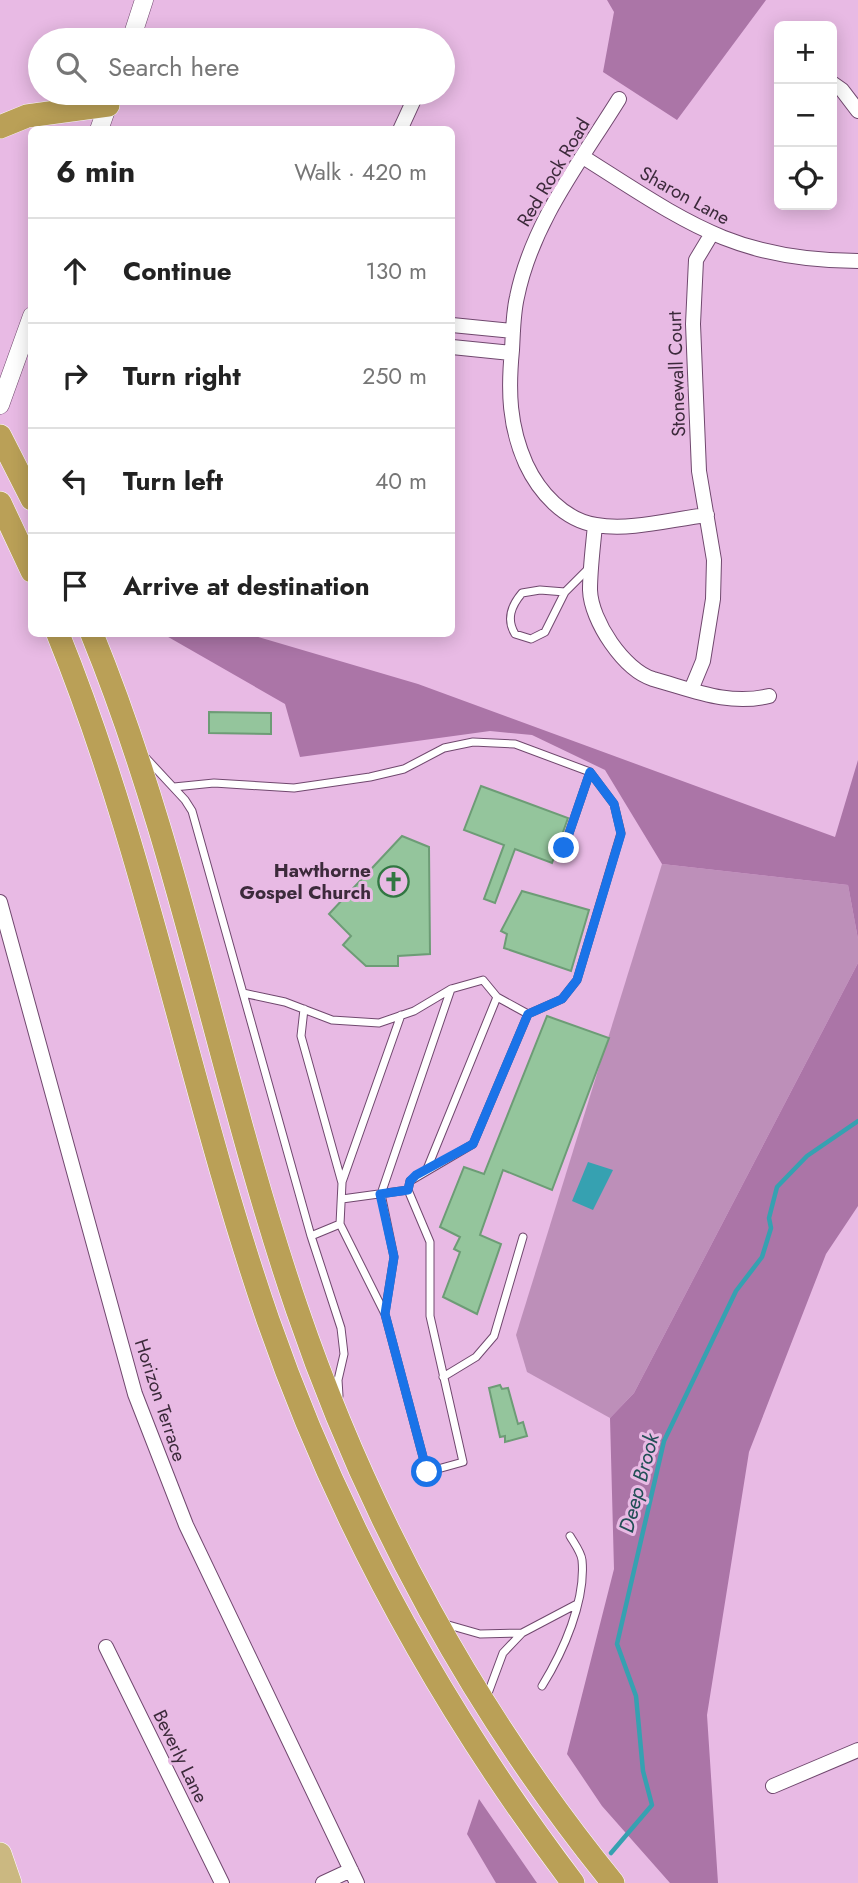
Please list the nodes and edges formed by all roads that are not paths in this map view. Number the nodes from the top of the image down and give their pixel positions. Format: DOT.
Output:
graph roads {
  1 [pos="145,0"];
  2 [pos="135,28"];
  3 [pos="833,84"];
  4 [pos="619,99"];
  5 [pos="45,105"];
  6 [pos="81,105"];
  7 [pos="108,105"];
  8 [pos="411,105"];
  9 [pos="0,110"];
  10 [pos="858,111"];
  11 [pos="100,126"];
  12 [pos="402,126"];
  13 [pos="0,127"];
  14 [pos="583,157"];
  15 [pos="711,235"];
  16 [pos="858,261"];
  17 [pos="455,324"];
  18 [pos="28,327"];
  19 [pos="513,331"];
  20 [pos="455,347"];
  21 [pos="512,353"];
  22 [pos="2,398"];
  23 [pos="1,438"];
  24 [pos="28,491"];
  25 [pos="0,503"];
  26 [pos="707,515"];
  27 [pos="595,525"];
  28 [pos="28,562"];
  29 [pos="592,565"];
  30 [pos="565,592"];
  31 [pos="59,637"];
  32 [pos="93,637"];
  33 [pos="691,690"];
  34 [pos="769,696"];
  35 [pos="131,741"];
  36 [pos="590,772"];
  37 [pos="174,787"];
  38 [pos="564,848"];
  39 [pos="0,902"];
  40 [pos="451,989"];
  41 [pos="243,993"];
  42 [pos="497,997"];
  43 [pos="304,1009"];
  44 [pos="528,1014"];
  45 [pos="401,1015"];
  46 [pos="427,1169"];
  47 [pos="342,1183"];
  48 [pos="408,1190"];
  49 [pos="380,1194"];
  50 [pos="342,1199"];
  51 [pos="340,1224"];
  52 [pos="311,1236"];
  53 [pos="523,1237"];
  54 [pos="385,1314"];
  55 [pos="443,1377"];
  56 [pos="353,1454"];
  57 [pos="570,1536"];
  58 [pos="577,1604"];
  59 [pos="436,1621"];
  60 [pos="522,1633"];
  61 [pos="106,1647"];
  62 [pos="542,1686"];
  63 [pos="485,1704"];
  64 [pos="858,1750"];
  65 [pos="773,1786"];
  66 [pos="0,1854"];
  67 [pos="354,1877"];
  68 [pos="10,1883"];
  69 [pos="222,1883"];
  70 [pos="323,1883"];
  71 [pos="573,1883"];
  72 [pos="613,1883"];
  1 -- 2 [label="street"];
  3 -- 10 [label="street"];
  4 -- 14 [label="street, Red Rock Road"];
  5 -- 9 [label="highway"];
  6 -- 13 [label="highway"];
  7 -- 11 [label="street"];
  8 -- 12 [label="street"];
  14 -- 15 [label="street, Sharon Lane"];
  14 -- 19 [label="street, Red Rock Road"];
  15 -- 16 [label="street, Sharon Lane"];
  15 -- 26 [label="street, Stonewall Court"];
  17 -- 19 [label="street"];
  18 -- 22 [label="street"];
  19 -- 21 [label="street, Red Rock Road"];
  20 -- 21 [label="street"];
  21 -- 27 [label="street, Red Rock Road"];
  23 -- 24 [label="highway"];
  25 -- 28 [label="highway"];
  26 -- 27 [label="street, Red Rock Road"];
  26 -- 33 [label="street"];
  27 -- 29 [label="street"];
  29 -- 30 [label="lane"];
  29 -- 33 [label="street"];
  30 -- 30 [label="lane"];
  31 -- 71 [label="highway"];
  32 -- 35 [label="highway"];
  33 -- 34 [label="street"];
  35 -- 37 [label="lane"];
  35 -- 56 [label="highway"];
  36 -- 37 [label="lane"];
  36 -- 38 [label="lane"];
  36 -- 44 [label="lane"];
  37 -- 41 [label="lane"];
  39 -- 67 [label="street, Horizon Terrace"];
  40 -- 42 [label="lane"];
  40 -- 45 [label="lane"];
  40 -- 49 [label="lane"];
  41 -- 43 [label="lane"];
  41 -- 52 [label="lane"];
  42 -- 44 [label="lane"];
  42 -- 46 [label="lane"];
  43 -- 45 [label="lane"];
  43 -- 47 [label="lane"];
  44 -- 46 [label="lane"];
  45 -- 47 [label="lane"];
  46 -- 48 [label="lane"];
  47 -- 50 [label="lane"];
  48 -- 49 [label="lane"];
  48 -- 55 [label="lane"];
  49 -- 50 [label="lane"];
  49 -- 54 [label="lane"];
  50 -- 51 [label="lane"];
  51 -- 52 [label="lane"];
  51 -- 54 [label="lane"];
  52 -- 56 [label="lane"];
  53 -- 55 [label="lane"];
  54 -- 55 [label="lane"];
  56 -- 59 [label="highway"];
  57 -- 58 [label="lane"];
  58 -- 60 [label="lane"];
  58 -- 62 [label="lane"];
  59 -- 60 [label="lane"];
  59 -- 63 [label="highway"];
  60 -- 63 [label="lane"];
  61 -- 69 [label="street, Beverly Lane"];
  63 -- 72 [label="highway"];
  64 -- 65 [label="street"];
  66 -- 68 [label="main road"];
  67 -- 70 [label="street"];
}
